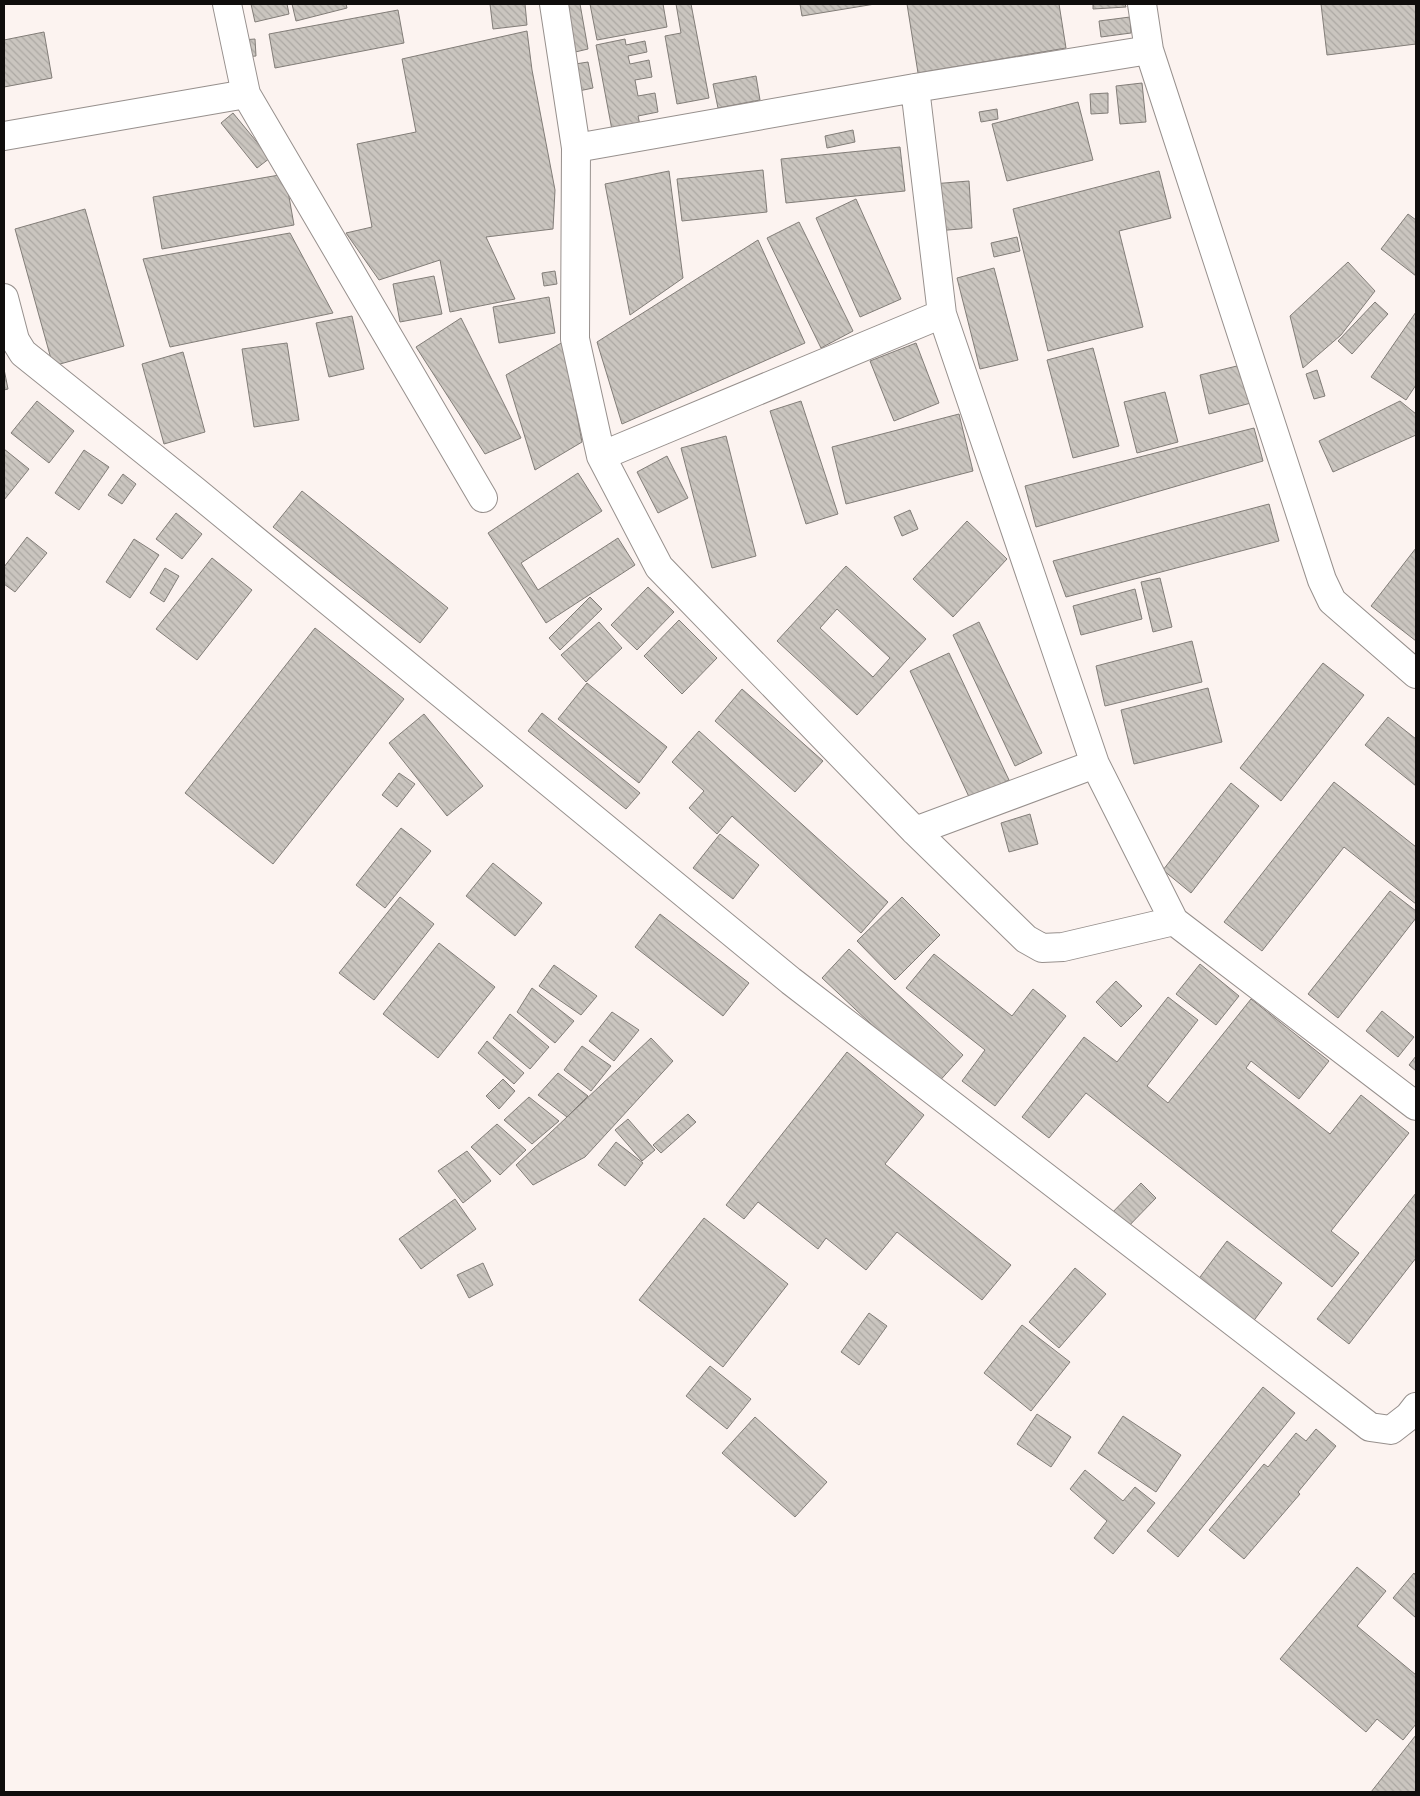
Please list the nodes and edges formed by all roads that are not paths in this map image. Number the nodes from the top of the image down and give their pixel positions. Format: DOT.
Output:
graph roads {
  1 [pos="228,4"];
  2 [pos="554,4"];
  3 [pos="1142,4"];
  4 [pos="1149,50"];
  5 [pos="915,88"];
  6 [pos="246,94"];
  7 [pos="4,136"];
  8 [pos="576,148"];
  9 [pos="4,298"];
  10 [pos="942,314"];
  11 [pos="602,456"];
  12 [pos="483,498"];
  13 [pos="1416,674"];
  14 [pos="1095,764"];
  15 [pos="915,832"];
  16 [pos="1174,921"];
  17 [pos="1416,1106"];
  18 [pos="1416,1407"];
  1 -- 6 [label="street"];
  2 -- 8 [label="street"];
  3 -- 4 [label="street"];
  4 -- 5 [label="street"];
  4 -- 13 [label="street"];
  5 -- 8 [label="street"];
  5 -- 10 [label="street"];
  6 -- 7 [label="street"];
  6 -- 12 [label="street"];
  8 -- 11 [label="street"];
  9 -- 18 [label="street"];
  10 -- 11 [label="street"];
  10 -- 14 [label="street"];
  11 -- 15 [label="street"];
  14 -- 15 [label="street"];
  14 -- 16 [label="street"];
  15 -- 16 [label="street"];
  16 -- 17 [label="street"];
}
